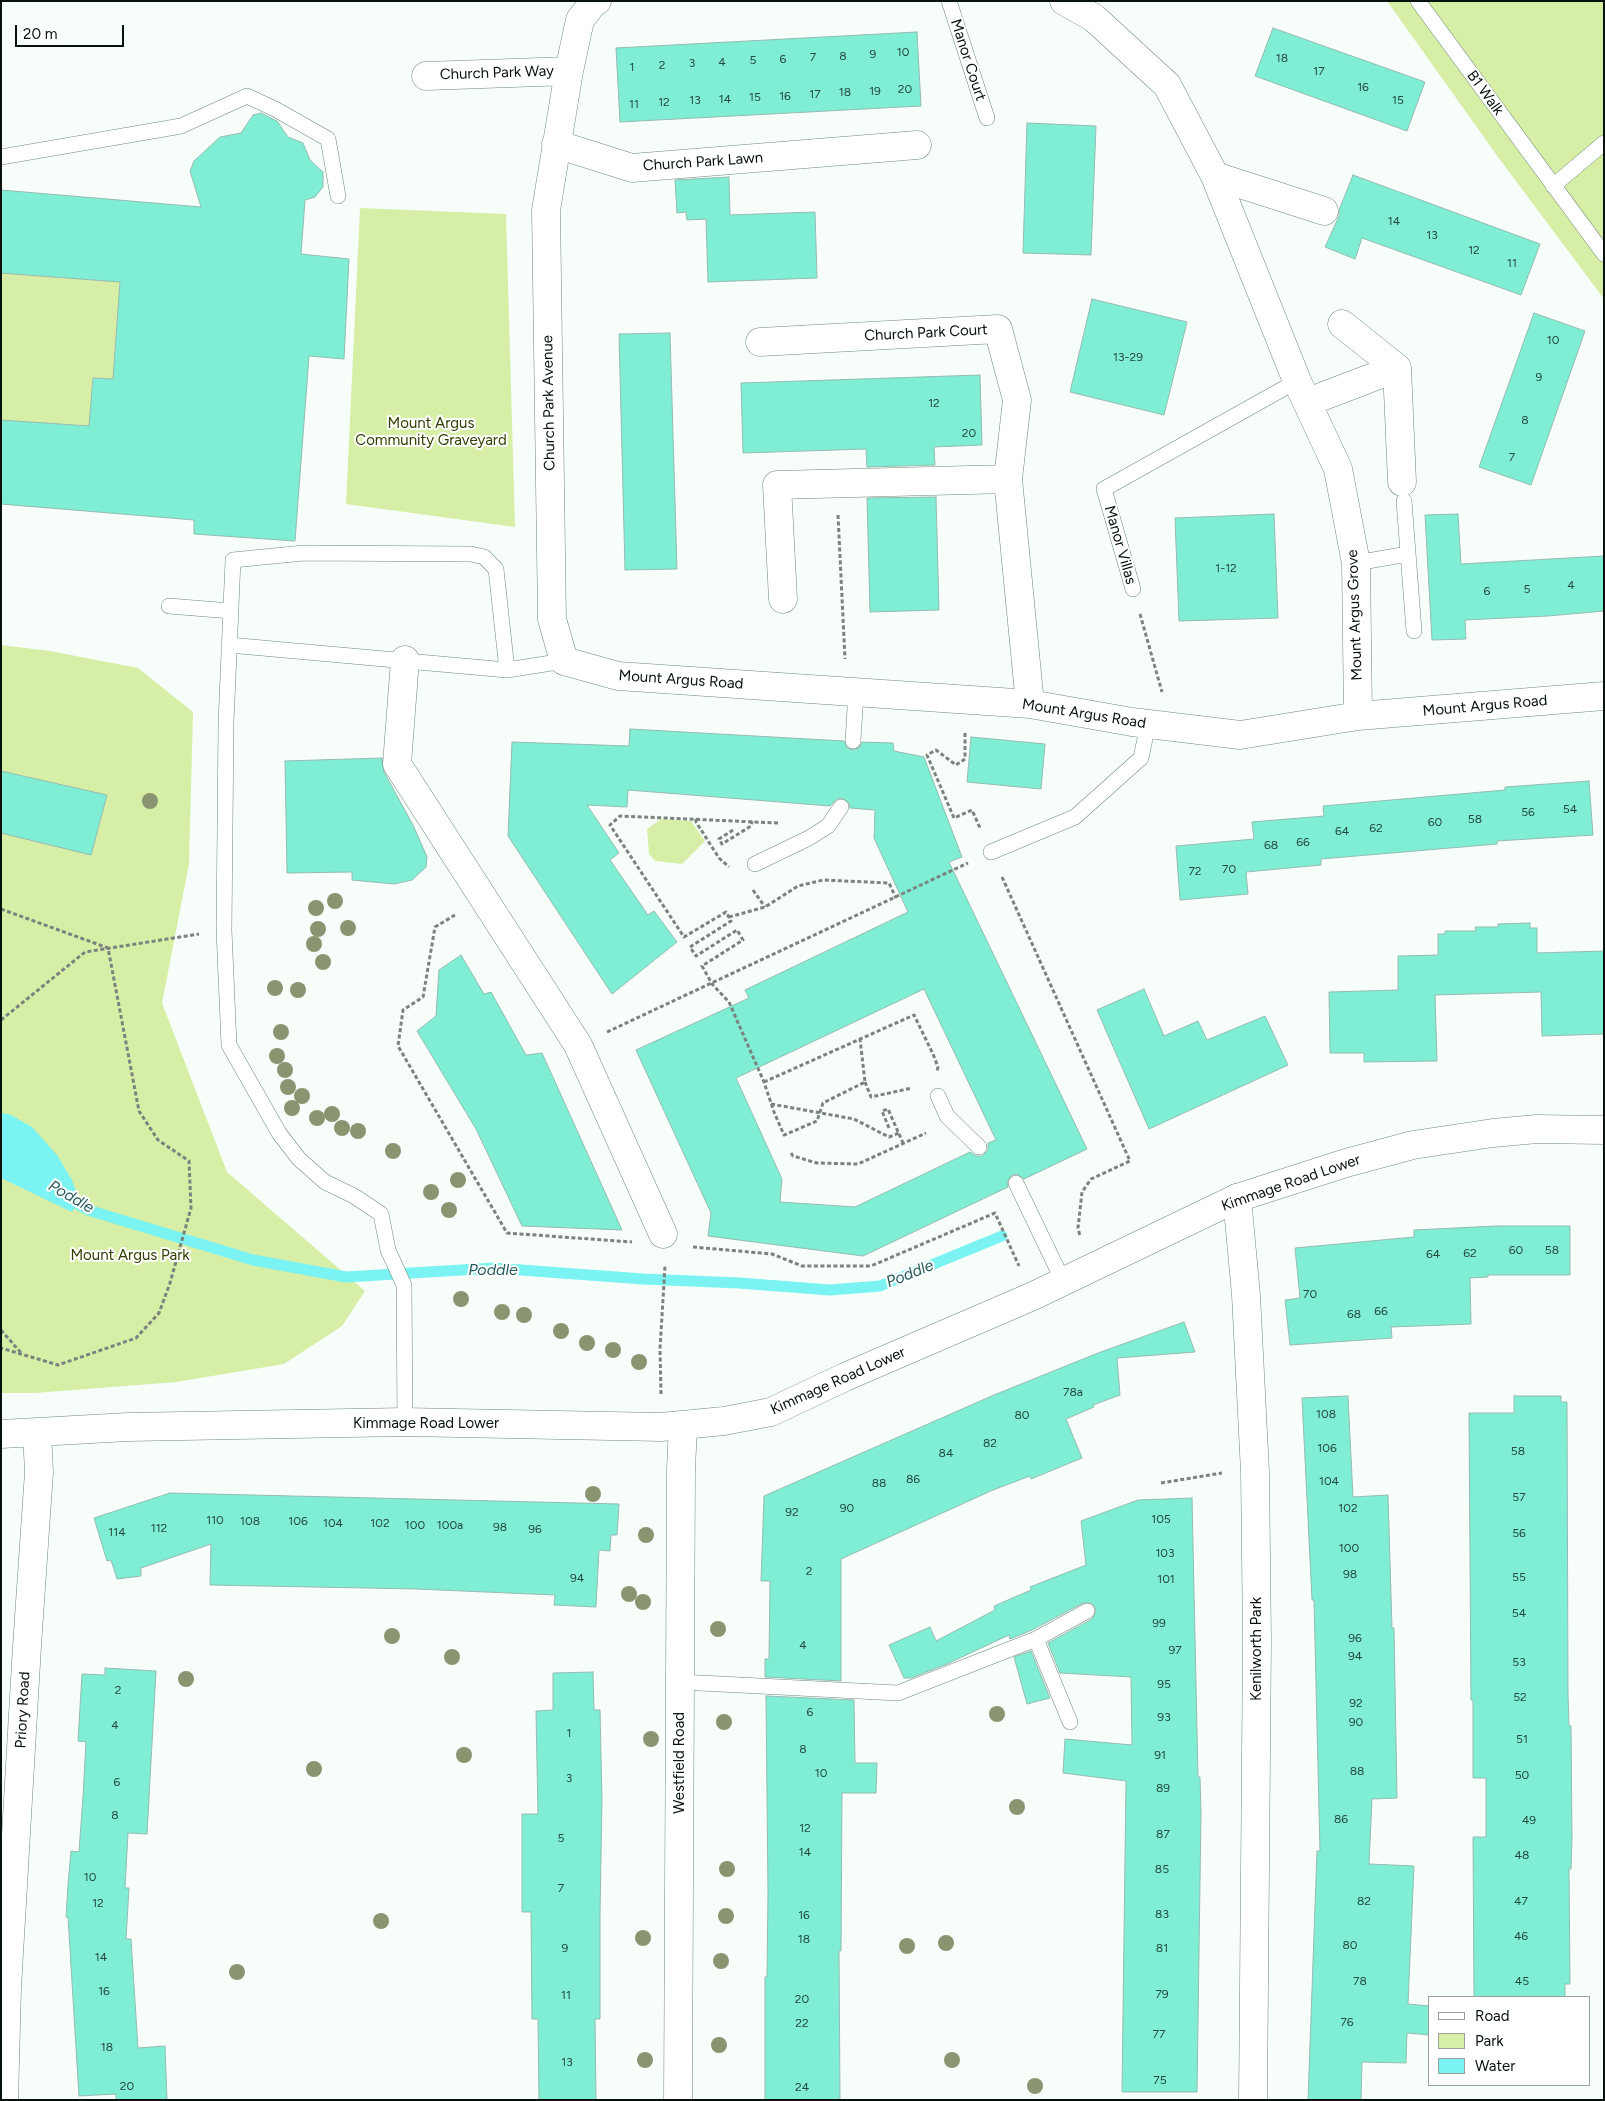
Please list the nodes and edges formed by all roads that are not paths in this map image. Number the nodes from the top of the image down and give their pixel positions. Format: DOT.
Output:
graph roads {
  1 [pos="597,1"];
  2 [pos="949,1"];
  3 [pos="1064,1"];
  4 [pos="1418,1"];
  5 [pos="569,71"];
  6 [pos="426,76"];
  7 [pos="987,118"];
  8 [pos="1604,143"];
  9 [pos="556,144"];
  10 [pos="917,146"];
  11 [pos="1,157"];
  12 [pos="1215,176"];
  13 [pos="1553,186"];
  14 [pos="338,196"];
  15 [pos="1324,211"];
  16 [pos="1604,254"];
  17 [pos="1342,324"];
  18 [pos="760,342"];
  19 [pos="1397,368"];
  20 [pos="1302,391"];
  21 [pos="1008,479"];
  22 [pos="1403,491"];
  23 [pos="1408,554"];
  24 [pos="1356,563"];
  25 [pos="1133,589"];
  26 [pos="782,599"];
  27 [pos="169,606"];
  28 [pos="231,611"];
  29 [pos="1414,631"];
  30 [pos="229,645"];
  31 [pos="405,660"];
  32 [pos="564,661"];
  33 [pos="507,670"];
  34 [pos="851,692"];
  35 [pos="1604,696"];
  36 [pos="1030,704"];
  37 [pos="1358,716"];
  38 [pos="1159,725"];
  39 [pos="853,742"];
  40 [pos="841,807"];
  41 [pos="990,852"];
  42 [pos="755,864"];
  43 [pos="938,1096"];
  44 [pos="1604,1130"];
  45 [pos="980,1147"];
  46 [pos="1016,1183"];
  47 [pos="1237,1198"];
  48 [pos="663,1234"];
  49 [pos="1063,1281"];
  50 [pos="405,1422"];
  51 [pos="672,1426"];
  52 [pos="37,1433"];
  53 [pos="1,1434"];
  54 [pos="1087,1611"];
  55 [pos="1036,1639"];
  56 [pos="680,1682"];
  57 [pos="1070,1722"];
  58 [pos="4,1988"];
  59 [pos="4,2100"];
  60 [pos="678,2100"];
  61 [pos="1253,2100"];
  1 -- 5 [label="street"];
  2 -- 7 [label="lane, Manor Court"];
  3 -- 12 [label="street, Mount Argus Grove"];
  4 -- 13 [label="lane, B1 Walk"];
  5 -- 6 [label="street, Church Park Way"];
  5 -- 9 [label="street"];
  8 -- 13 [label="lane"];
  9 -- 10 [label="street, Church Park Lawn"];
  9 -- 32 [label="street, Church Park Avenue"];
  11 -- 14 [label="lane"];
  12 -- 15 [label="street"];
  12 -- 20 [label="street, Mount Argus Grove"];
  13 -- 16 [label="lane, B1 Walk"];
  17 -- 19 [label="street"];
  18 -- 21 [label="street, Church Park Court"];
  19 -- 20 [label="street"];
  19 -- 22 [label="street"];
  20 -- 24 [label="street, Mount Argus Grove"];
  20 -- 25 [label="lane, Manor Villas"];
  21 -- 26 [label="street"];
  21 -- 36 [label="street, Church Park Court"];
  22 -- 23 [label="lane"];
  23 -- 24 [label="lane"];
  23 -- 29 [label="lane"];
  24 -- 37 [label="street, Mount Argus Grove"];
  27 -- 28 [label="lane"];
  28 -- 30 [label="lane"];
  28 -- 33 [label="lane"];
  30 -- 31 [label="lane"];
  30 -- 50 [label="lane"];
  31 -- 33 [label="lane"];
  31 -- 48 [label="street"];
  32 -- 33 [label="lane"];
  32 -- 34 [label="street, Mount Argus Road"];
  34 -- 36 [label="street, Mount Argus Road"];
  34 -- 39 [label="lane"];
  35 -- 37 [label="street, Mount Argus Road"];
  36 -- 38 [label="street, Mount Argus Road"];
  37 -- 38 [label="street, Mount Argus Road"];
  38 -- 41 [label="lane"];
  40 -- 42 [label="lane"];
  43 -- 45 [label="lane"];
  44 -- 47 [label="street, Kimmage Road Lower"];
  46 -- 49 [label="lane"];
  47 -- 49 [label="street, Kimmage Road Lower"];
  47 -- 61 [label="street, Kenilworth Park"];
  49 -- 51 [label="street, Kimmage Road Lower"];
  50 -- 51 [label="street, Kimmage Road Lower"];
  50 -- 52 [label="street, Kimmage Road Lower"];
  51 -- 56 [label="street, Westfield Road"];
  52 -- 53 [label="street, Kimmage Road Lower"];
  52 -- 58 [label="street, Priory Road"];
  54 -- 55 [label="lane"];
  55 -- 56 [label="lane"];
  55 -- 57 [label="lane"];
  56 -- 60 [label="street, Westfield Road"];
  58 -- 59 [label="street, Priory Road"];
}
